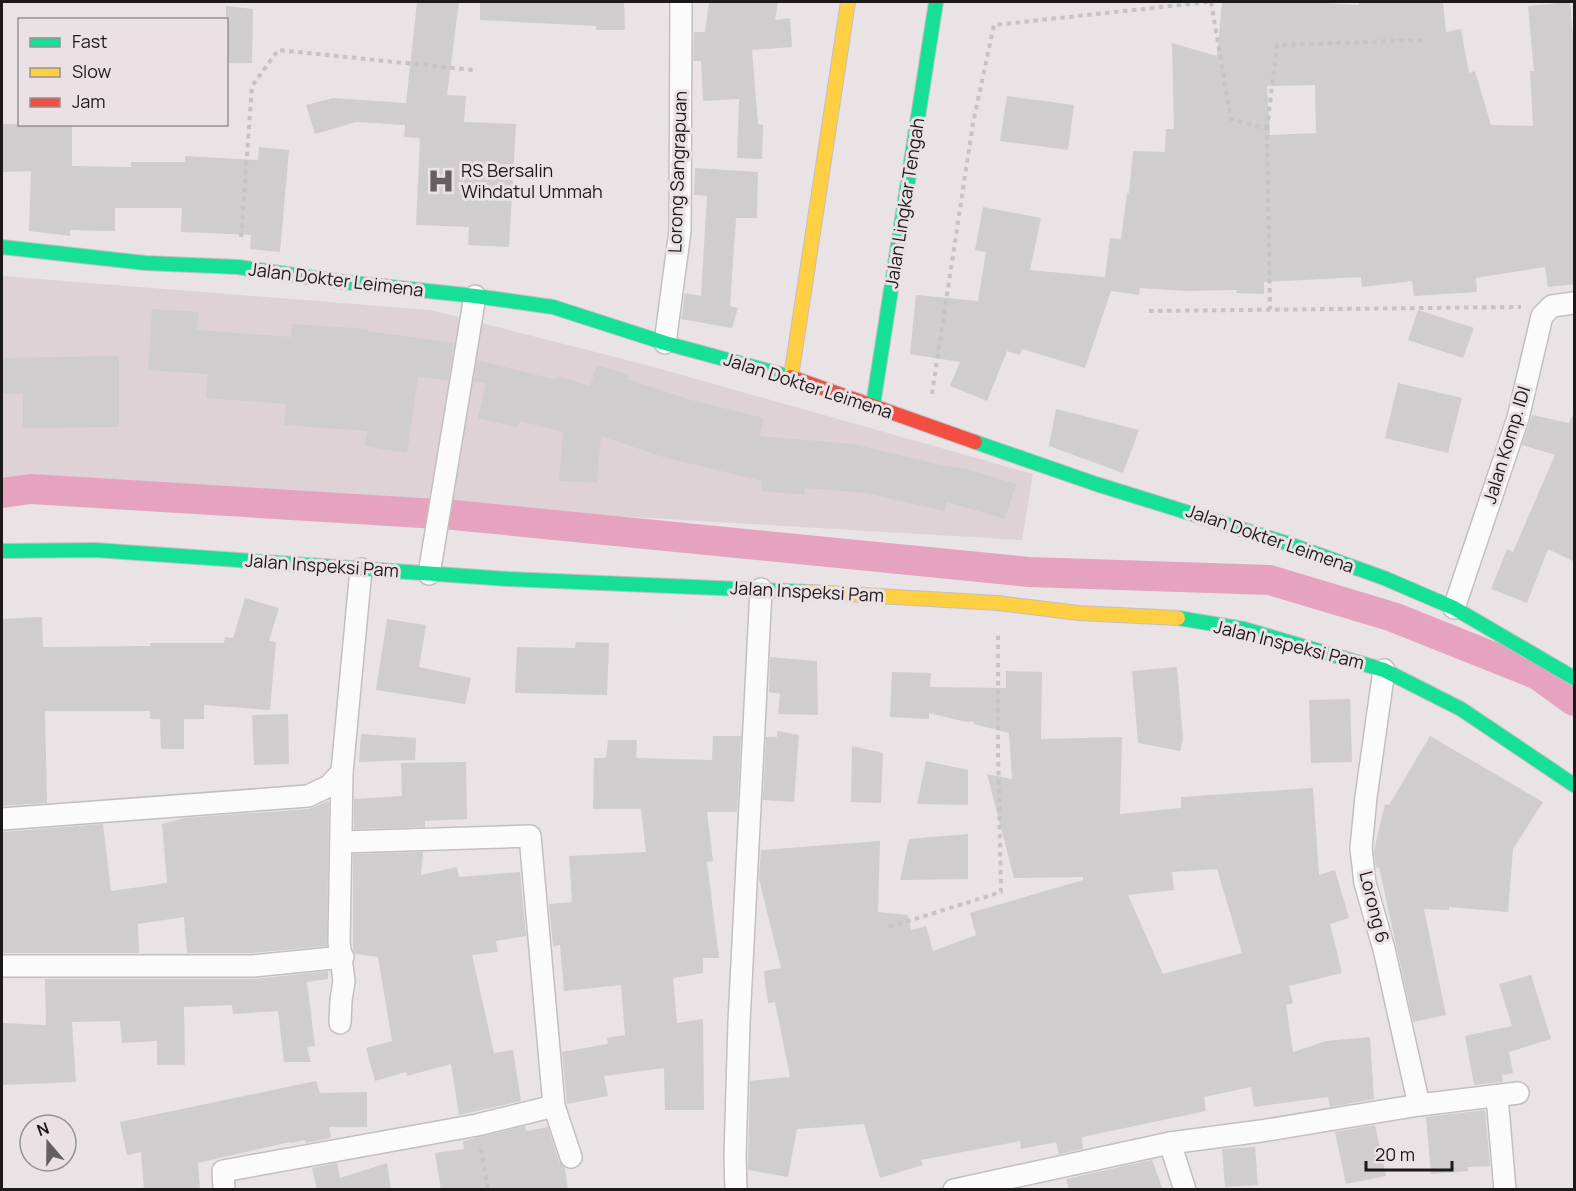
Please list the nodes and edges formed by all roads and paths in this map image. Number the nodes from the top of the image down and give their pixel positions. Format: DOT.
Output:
graph roads {
  1 [pos="681,2"];
  2 [pos="848,2"];
  3 [pos="936,2"];
  4 [pos="1209,2"];
  5 [pos="1425,40"];
  6 [pos="472,70"];
  7 [pos="1268,129"];
  8 [pos="2,247"];
  9 [pos="238,267"];
  10 [pos="475,296"];
  11 [pos="1575,303"];
  12 [pos="1552,306"];
  13 [pos="1270,309"];
  14 [pos="1149,311"];
  15 [pos="665,343"];
  16 [pos="791,377"];
  17 [pos="873,405"];
  18 [pos="928,425"];
  19 [pos="2,551"];
  20 [pos="361,569"];
  21 [pos="429,574"];
  22 [pos="761,589"];
  23 [pos="998,603"];
  24 [pos="1454,608"];
  25 [pos="1384,670"];
  26 [pos="1575,678"];
  27 [pos="342,772"];
  28 [pos="1575,784"];
  29 [pos="2,819"];
  30 [pos="342,842"];
  31 [pos="889,927"];
  32 [pos="343,957"];
  33 [pos="2,966"];
  34 [pos="340,1023"];
  35 [pos="1518,1093"];
  36 [pos="1497,1096"];
  37 [pos="1419,1105"];
  38 [pos="554,1107"];
  39 [pos="477,1125"];
  40 [pos="1170,1143"];
  41 [pos="571,1157"];
  42 [pos="224,1190"];
  43 [pos="488,1190"];
  44 [pos="736,1190"];
  45 [pos="954,1190"];
  46 [pos="1185,1190"];
  47 [pos="1505,1190"];
  1 -- 15 [label="street, Lorong Sangrapuan"];
  2 -- 16 [label="main road"];
  3 -- 17 [label="main road, Jalan Lingkar Tengah"];
  4 -- 7 [label="path"];
  4 -- 18 [label="path"];
  5 -- 7 [label="path"];
  6 -- 9 [label="path"];
  7 -- 13 [label="path"];
  8 -- 9 [label="main road, Jalan Dokter Leimena"];
  9 -- 10 [label="main road, Jalan Dokter Leimena"];
  10 -- 15 [label="main road, Jalan Dokter Leimena"];
  10 -- 21 [label="street"];
  11 -- 12 [label="street"];
  12 -- 13 [label="path"];
  12 -- 24 [label="street, Jalan Komp. IDI"];
  13 -- 14 [label="path"];
  15 -- 16 [label="main road, Jalan Dokter Leimena"];
  16 -- 17 [label="main road, Jalan Dokter Leimena"];
  17 -- 18 [label="main road, Jalan Dokter Leimena"];
  18 -- 24 [label="main road, Jalan Dokter Leimena"];
  19 -- 20 [label="main road, Jalan Inspeksi Pam"];
  20 -- 21 [label="main road, Jalan Inspeksi Pam"];
  20 -- 27 [label="street"];
  21 -- 22 [label="main road, Jalan Inspeksi Pam"];
  22 -- 23 [label="main road, Jalan Inspeksi Pam"];
  22 -- 44 [label="street"];
  23 -- 25 [label="main road, Jalan Inspeksi Pam"];
  23 -- 31 [label="path"];
  24 -- 26 [label="main road, Jalan Dokter Leimena"];
  25 -- 28 [label="main road, Jalan Inspeksi Pam"];
  25 -- 37 [label="street, Lorong 6"];
  27 -- 29 [label="street"];
  27 -- 30 [label="street"];
  30 -- 32 [label="street"];
  30 -- 38 [label="street"];
  32 -- 33 [label="street"];
  32 -- 34 [label="street"];
  35 -- 36 [label="street"];
  36 -- 37 [label="street"];
  36 -- 47 [label="street"];
  37 -- 40 [label="street"];
  38 -- 39 [label="street"];
  38 -- 41 [label="street"];
  39 -- 42 [label="street"];
  39 -- 43 [label="path"];
  40 -- 45 [label="street"];
  40 -- 46 [label="street"];
}
